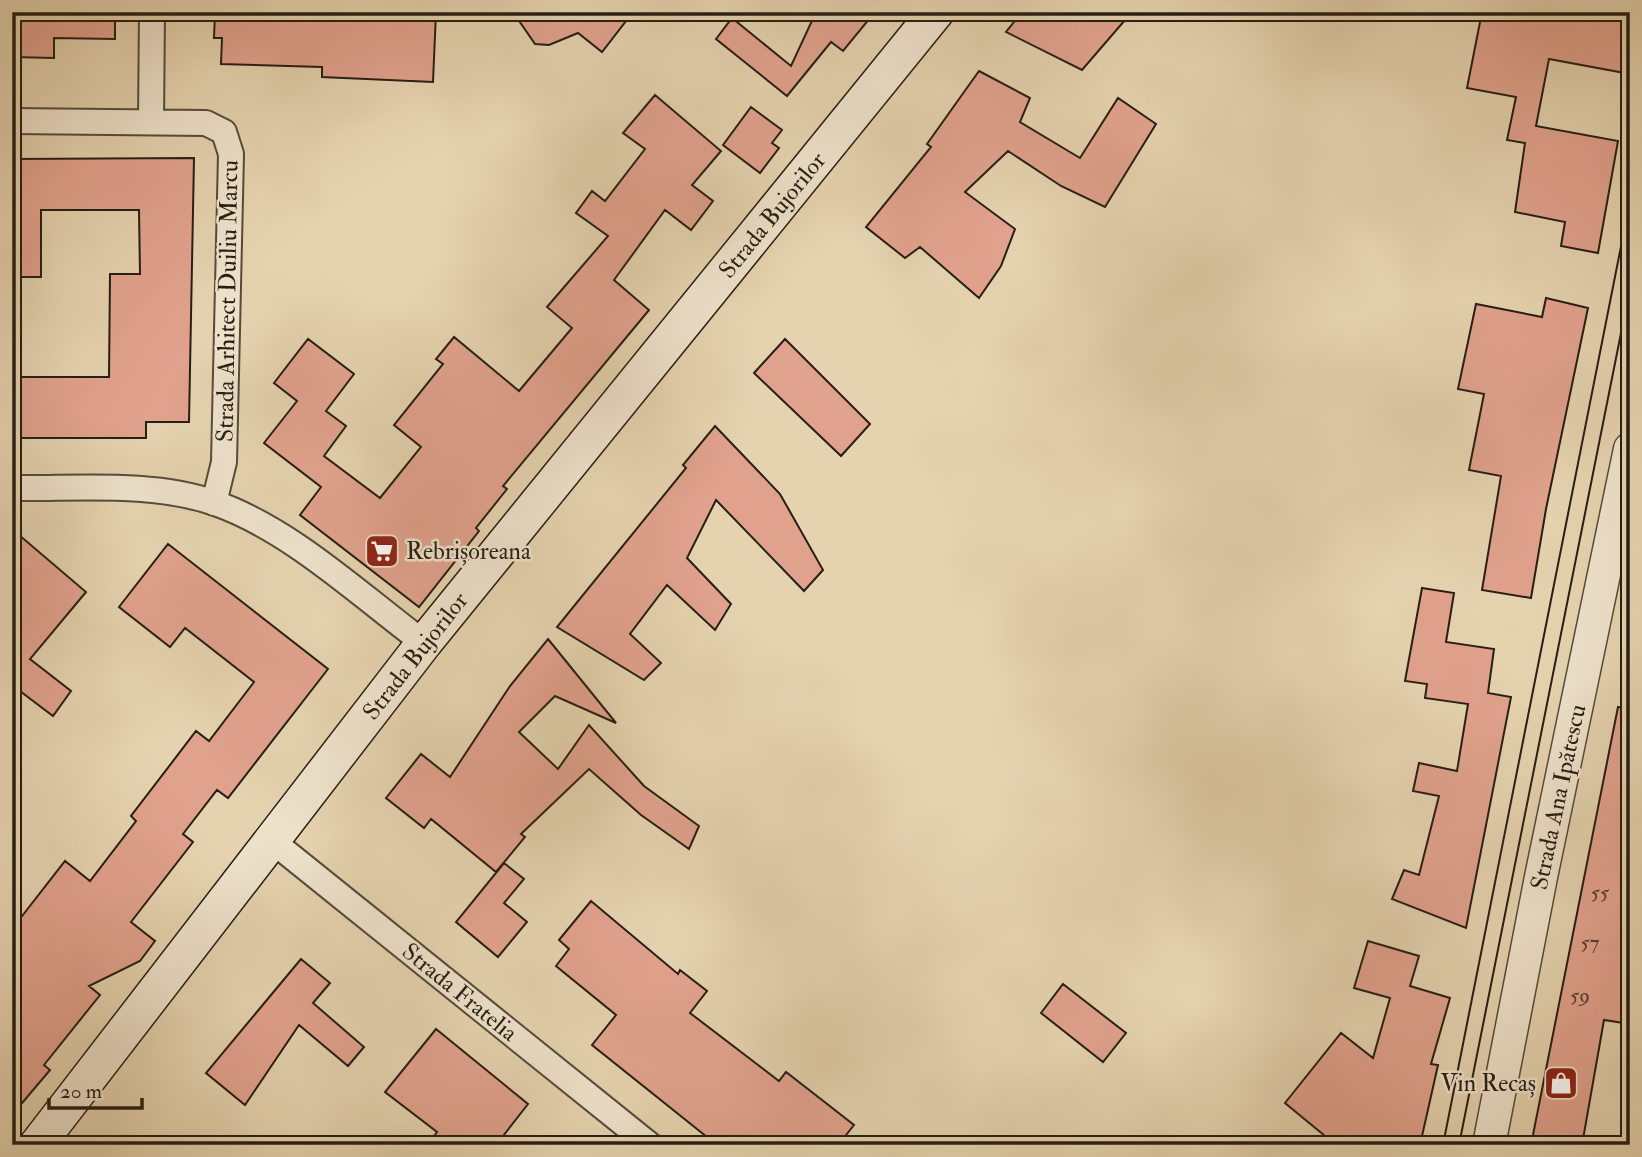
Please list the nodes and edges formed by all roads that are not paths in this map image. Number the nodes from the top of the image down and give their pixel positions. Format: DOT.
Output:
graph roads {
  1 [pos="152,12"];
  2 [pos="936,12"];
  3 [pos="12,121"];
  4 [pos="150,121"];
  5 [pos="1630,449"];
  6 [pos="12,488"];
  7 [pos="214,503"];
  8 [pos="424,643"];
  9 [pos="271,840"];
  10 [pos="37,1145"];
  11 [pos="650,1145"];
  12 [pos="1489,1145"];
  1 -- 4 [label="street"];
  2 -- 8 [label="main road, Strada Bujorilor"];
  3 -- 4 [label="street, Strada Arhitect Duiliu Marcu"];
  4 -- 7 [label="street, Strada Arhitect Duiliu Marcu"];
  5 -- 12 [label="street, Strada Ana Ipătescu"];
  6 -- 7 [label="street"];
  7 -- 8 [label="street"];
  8 -- 9 [label="main road, Strada Bujorilor"];
  9 -- 10 [label="main road, Strada Bujorilor"];
  9 -- 11 [label="street, Strada Fratelia"];
}
